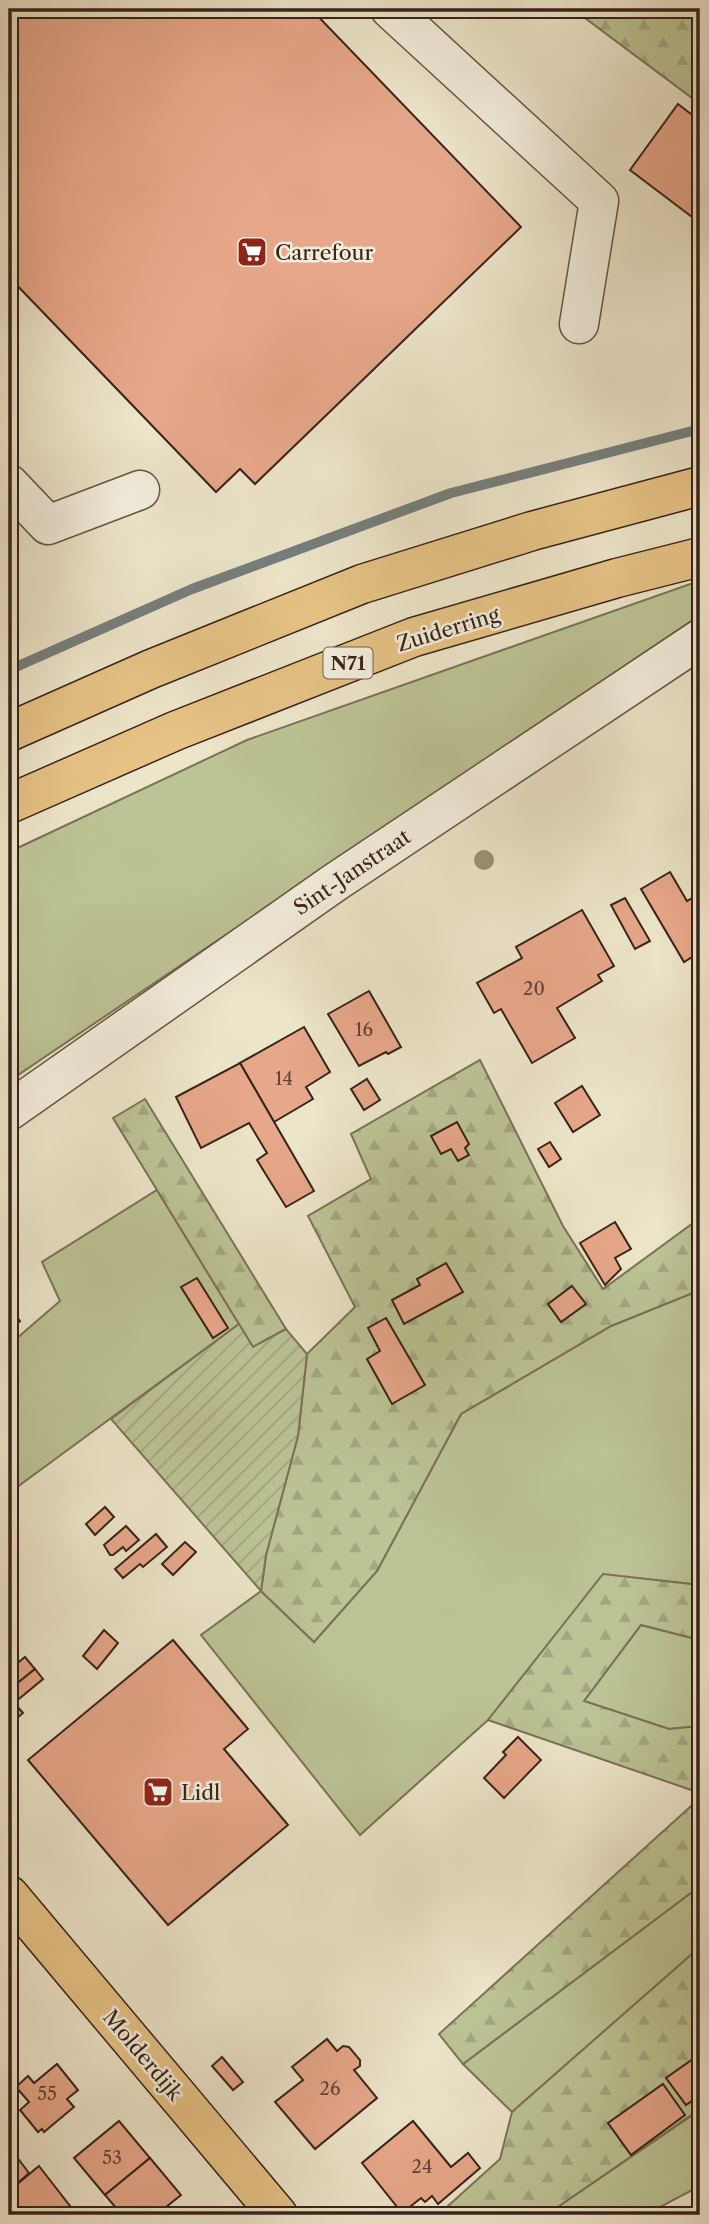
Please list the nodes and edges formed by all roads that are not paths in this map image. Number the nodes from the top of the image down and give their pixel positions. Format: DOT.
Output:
graph roads {
  1 [pos="390,9"];
  2 [pos="579,324"];
  3 [pos="9,484"];
  4 [pos="700,486"];
  5 [pos="139,490"];
  6 [pos="700,557"];
  7 [pos="700,639"];
  8 [pos="9,732"];
  9 [pos="9,804"];
  10 [pos="9,1111"];
  11 [pos="9,1895"];
  12 [pos="278,2215"];
  1 -- 2 [label="street"];
  3 -- 5 [label="street"];
  4 -- 8 [label="main road"];
  6 -- 9 [label="main road, Zuiderring / N71"];
  7 -- 10 [label="street, Sint-Janstraat"];
  11 -- 12 [label="main road, Molderdijk"];
}
